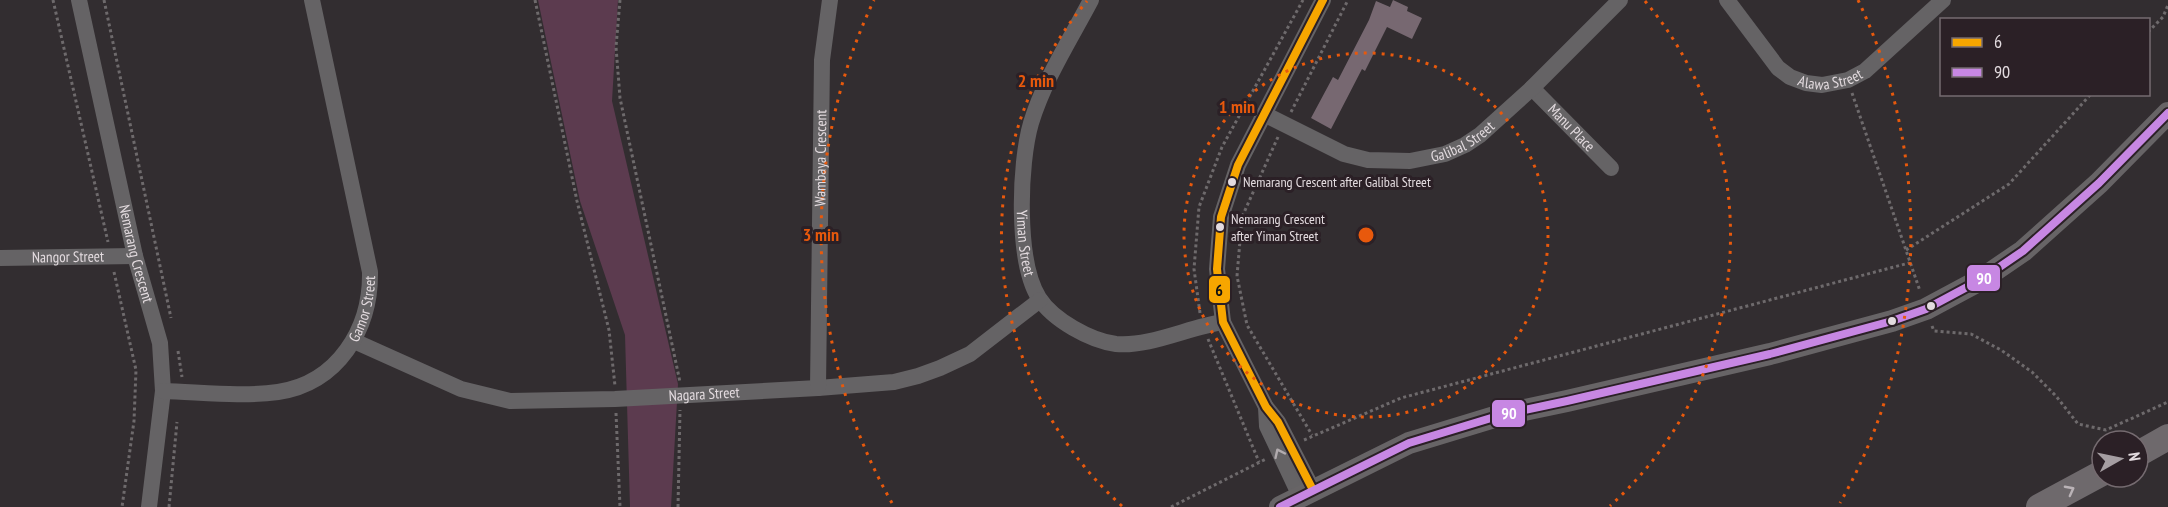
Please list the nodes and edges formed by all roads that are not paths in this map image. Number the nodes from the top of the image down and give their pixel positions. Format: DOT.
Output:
graph roads {
  1 [pos="79,0"];
  2 [pos="312,0"];
  3 [pos="830,0"];
  4 [pos="1091,0"];
  5 [pos="1323,0"];
  6 [pos="1620,0"];
  7 [pos="1727,0"];
  8 [pos="1943,0"];
  9 [pos="1532,88"];
  10 [pos="1264,114"];
  11 [pos="2165,119"];
  12 [pos="1611,168"];
  13 [pos="135,256"];
  14 [pos="0,258"];
  15 [pos="1040,300"];
  16 [pos="1223,322"];
  17 [pos="354,341"];
  18 [pos="818,388"];
  19 [pos="163,391"];
  20 [pos="2090,479"];
  21 [pos="1307,493"];
  22 [pos="149,507"];
  23 [pos="1280,507"];
  24 [pos="2039,507"];
  1 -- 13 [label="street, Nemarang Crescent"];
  2 -- 17 [label="street, Gamor Street"];
  3 -- 18 [label="street, Wambaya Crescent"];
  4 -- 15 [label="street, Yiman Street"];
  5 -- 10 [label="street"];
  6 -- 9 [label="street, Galibal Street"];
  7 -- 8 [label="street, Alawa Street"];
  9 -- 10 [label="street, Galibal Street"];
  9 -- 12 [label="street, Manu Place"];
  10 -- 16 [label="street"];
  11 -- 21 [label="main road"];
  13 -- 14 [label="street, Nangor Street"];
  13 -- 19 [label="street, Nemarang Crescent"];
  15 -- 16 [label="street, Yiman Street"];
  15 -- 18 [label="street, Nagara Street"];
  16 -- 21 [label="street"];
  17 -- 18 [label="street, Nagara Street"];
  17 -- 19 [label="street, Gamor Street"];
  19 -- 22 [label="street, Nemarang Crescent"];
  24 -- 20 [label="highway, one-way"];
  21 -- 23 [label="main road"];
}
